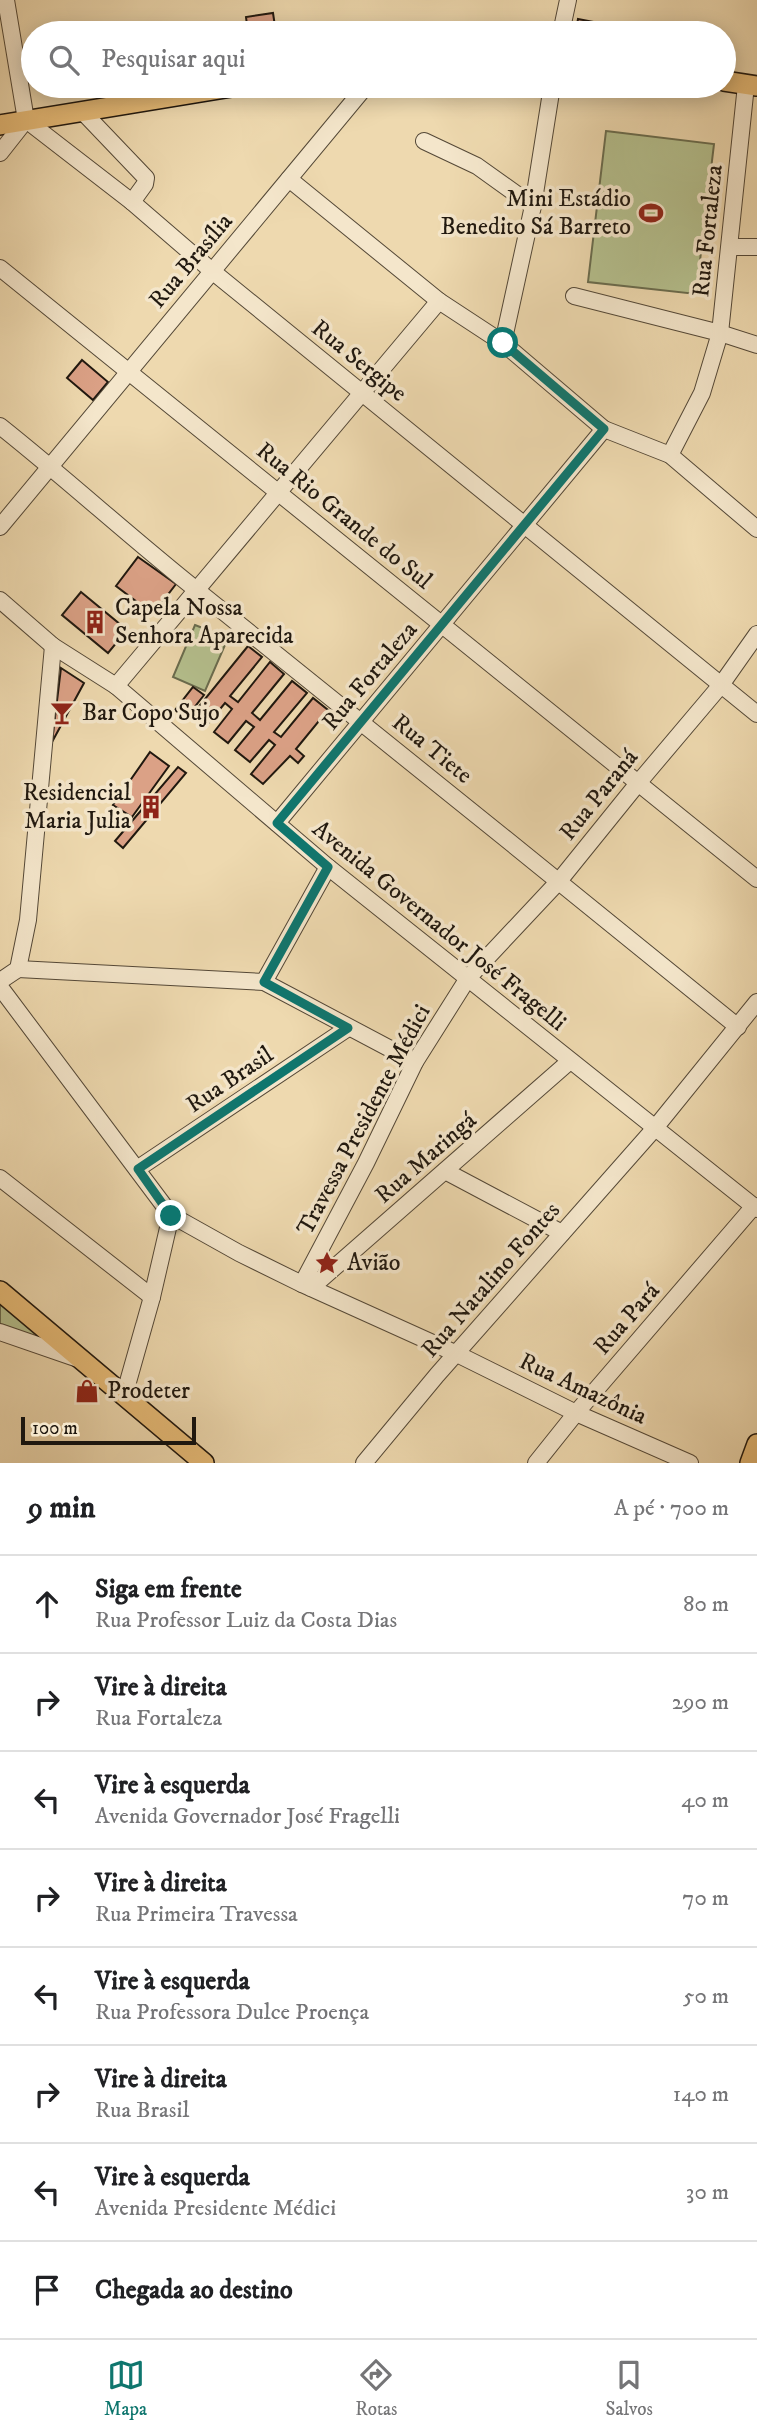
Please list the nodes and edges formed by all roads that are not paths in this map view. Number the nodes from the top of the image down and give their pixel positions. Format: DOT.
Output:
graph roads {
  1 [pos="6,0"];
  2 [pos="568,0"];
  3 [pos="564,21"];
  4 [pos="5,28"];
  5 [pos="751,85"];
  6 [pos="163,98"];
  7 [pos="356,98"];
  8 [pos="550,98"];
  9 [pos="82,111"];
  10 [pos="26,120"];
  11 [pos="0,125"];
  12 [pos="424,141"];
  13 [pos="0,153"];
  14 [pos="289,179"];
  15 [pos="132,201"];
  16 [pos="533,206"];
  17 [pos="730,247"];
  18 [pos="757,247"];
  19 [pos="0,268"];
  20 [pos="212,271"];
  21 [pos="574,296"];
  22 [pos="439,301"];
  23 [pos="720,333"];
  24 [pos="503,343"];
  25 [pos="757,345"];
  26 [pos="129,372"];
  27 [pos="362,393"];
  28 [pos="0,426"];
  29 [pos="604,429"];
  30 [pos="670,455"];
  31 [pos="51,466"];
  32 [pos="278,492"];
  33 [pos="524,525"];
  34 [pos="0,527"];
  35 [pos="757,529"];
  36 [pos="196,590"];
  37 [pos="0,600"];
  38 [pos="442,625"];
  39 [pos="757,634"];
  40 [pos="53,646"];
  41 [pos="116,685"];
  42 [pos="722,685"];
  43 [pos="757,714"];
  44 [pos="362,722"];
  45 [pos="639,782"];
  46 [pos="277,823"];
  47 [pos="328,867"];
  48 [pos="757,879"];
  49 [pos="559,881"];
  50 [pos="18,969"];
  51 [pos="468,978"];
  52 [pos="0,981"];
  53 [pos="264,982"];
  54 [pos="0,987"];
  55 [pos="757,1002"];
  56 [pos="738,1027"];
  57 [pos="348,1028"];
  58 [pos="570,1061"];
  59 [pos="415,1062"];
  60 [pos="655,1128"];
  61 [pos="138,1169"];
  62 [pos="445,1171"];
  63 [pos="0,1178"];
  64 [pos="755,1208"];
  65 [pos="171,1216"];
  66 [pos="562,1233"];
  67 [pos="307,1286"];
  68 [pos="0,1291"];
  69 [pos="152,1297"];
  70 [pos="0,1332"];
  71 [pos="457,1354"];
  72 [pos="83,1361"];
  73 [pos="124,1396"];
  74 [pos="576,1413"];
  75 [pos="757,1444"];
  76 [pos="192,1460"];
  77 [pos="685,1462"];
  78 [pos="364,1463"];
  79 [pos="536,1463"];
  80 [pos="750,1463"];
  1 -- 4 [label="street"];
  2 -- 3 [label="street"];
  4 -- 10 [label="street"];
  5 -- 17 [label="street, Rua Fortaleza"];
  6 -- 9 [label="main road"];
  7 -- 14 [label="street, Rua Brasília"];
  8 -- 16 [label="street"];
  9 -- 10 [label="main road"];
  9 -- 15 [label="street"];
  10 -- 11 [label="main road"];
  10 -- 13 [label="street"];
  10 -- 15 [label="street, Rua Sergipe"];
  12 -- 16 [label="street"];
  14 -- 20 [label="street, Rua Brasília"];
  14 -- 22 [label="street"];
  15 -- 20 [label="street, Rua Sergipe"];
  16 -- 24 [label="street"];
  17 -- 18 [label="street"];
  17 -- 23 [label="street, Rua Fortaleza"];
  19 -- 26 [label="street, Rua Rio Grande do Sul"];
  20 -- 26 [label="street, Rua Brasília"];
  20 -- 27 [label="street, Rua Sergipe"];
  21 -- 23 [label="street"];
  22 -- 24 [label="street"];
  22 -- 27 [label="street"];
  23 -- 25 [label="street"];
  23 -- 30 [label="street, Rua Fortaleza"];
  24 -- 29 [label="street"];
  26 -- 31 [label="street, Rua Brasília"];
  26 -- 32 [label="street, Rua Rio Grande do Sul"];
  27 -- 32 [label="street"];
  27 -- 33 [label="street, Rua Sergipe"];
  28 -- 31 [label="street, Rua Tiete"];
  29 -- 30 [label="street"];
  29 -- 33 [label="street, Rua Fortaleza"];
  30 -- 35 [label="street"];
  31 -- 34 [label="street, Rua Brasília"];
  31 -- 36 [label="street, Rua Tiete"];
  32 -- 36 [label="street"];
  32 -- 38 [label="street, Rua Rio Grande do Sul"];
  33 -- 38 [label="street, Rua Fortaleza"];
  33 -- 42 [label="street, Rua Sergipe"];
  36 -- 41 [label="street"];
  36 -- 44 [label="street, Rua Tiete"];
  37 -- 40 [label="street, Avenida Governador José Fragelli"];
  38 -- 44 [label="street, Rua Fortaleza"];
  38 -- 45 [label="street, Rua Rio Grande do Sul"];
  39 -- 42 [label="street, Rua Paraná"];
  40 -- 41 [label="street, Avenida Governador José Fragelli"];
  40 -- 50 [label="street"];
  41 -- 46 [label="street, Avenida Governador José Fragelli"];
  42 -- 43 [label="street, Rua Sergipe"];
  42 -- 45 [label="street, Rua Paraná"];
  44 -- 46 [label="street, Rua Fortaleza"];
  44 -- 49 [label="street, Rua Tiete"];
  45 -- 48 [label="street, Rua Rio Grande do Sul"];
  45 -- 49 [label="street, Rua Paraná"];
  46 -- 47 [label="street, Avenida Governador José Fragelli"];
  47 -- 51 [label="street, Avenida Governador José Fragelli"];
  47 -- 53 [label="street"];
  49 -- 51 [label="street, Rua Paraná"];
  49 -- 56 [label="street, Rua Tiete"];
  50 -- 52 [label="street"];
  50 -- 53 [label="street"];
  51 -- 58 [label="street, Avenida Governador José Fragelli"];
  51 -- 59 [label="street, Travessa Presidente Médici"];
  53 -- 57 [label="street"];
  54 -- 61 [label="street"];
  55 -- 56 [label="street, Rua Natalino Fontes"];
  56 -- 60 [label="street, Rua Natalino Fontes"];
  57 -- 59 [label="street"];
  57 -- 61 [label="street, Rua Brasil"];
  58 -- 60 [label="street, Avenida Governador José Fragelli"];
  58 -- 62 [label="street, Rua Maringá"];
  59 -- 67 [label="street, Travessa Presidente Médici"];
  60 -- 64 [label="street, Avenida Governador José Fragelli"];
  60 -- 66 [label="street, Rua Natalino Fontes"];
  61 -- 65 [label="street"];
  62 -- 66 [label="street"];
  62 -- 67 [label="street, Rua Maringá"];
  63 -- 69 [label="street"];
  64 -- 74 [label="street, Rua Pará"];
  65 -- 67 [label="street, Rua Amazônia"];
  65 -- 69 [label="street"];
  66 -- 71 [label="street, Rua Natalino Fontes"];
  67 -- 71 [label="street, Rua Amazônia"];
  68 -- 72 [label="main road"];
  69 -- 73 [label="street"];
  70 -- 72 [label="street"];
  71 -- 74 [label="street, Rua Amazônia"];
  71 -- 78 [label="street, Rua Natalino Fontes"];
  72 -- 73 [label="main road"];
  73 -- 76 [label="main road"];
  74 -- 77 [label="street, Rua Amazônia"];
  74 -- 79 [label="street, Rua Pará"];
  75 -- 80 [label="main road"];
}
